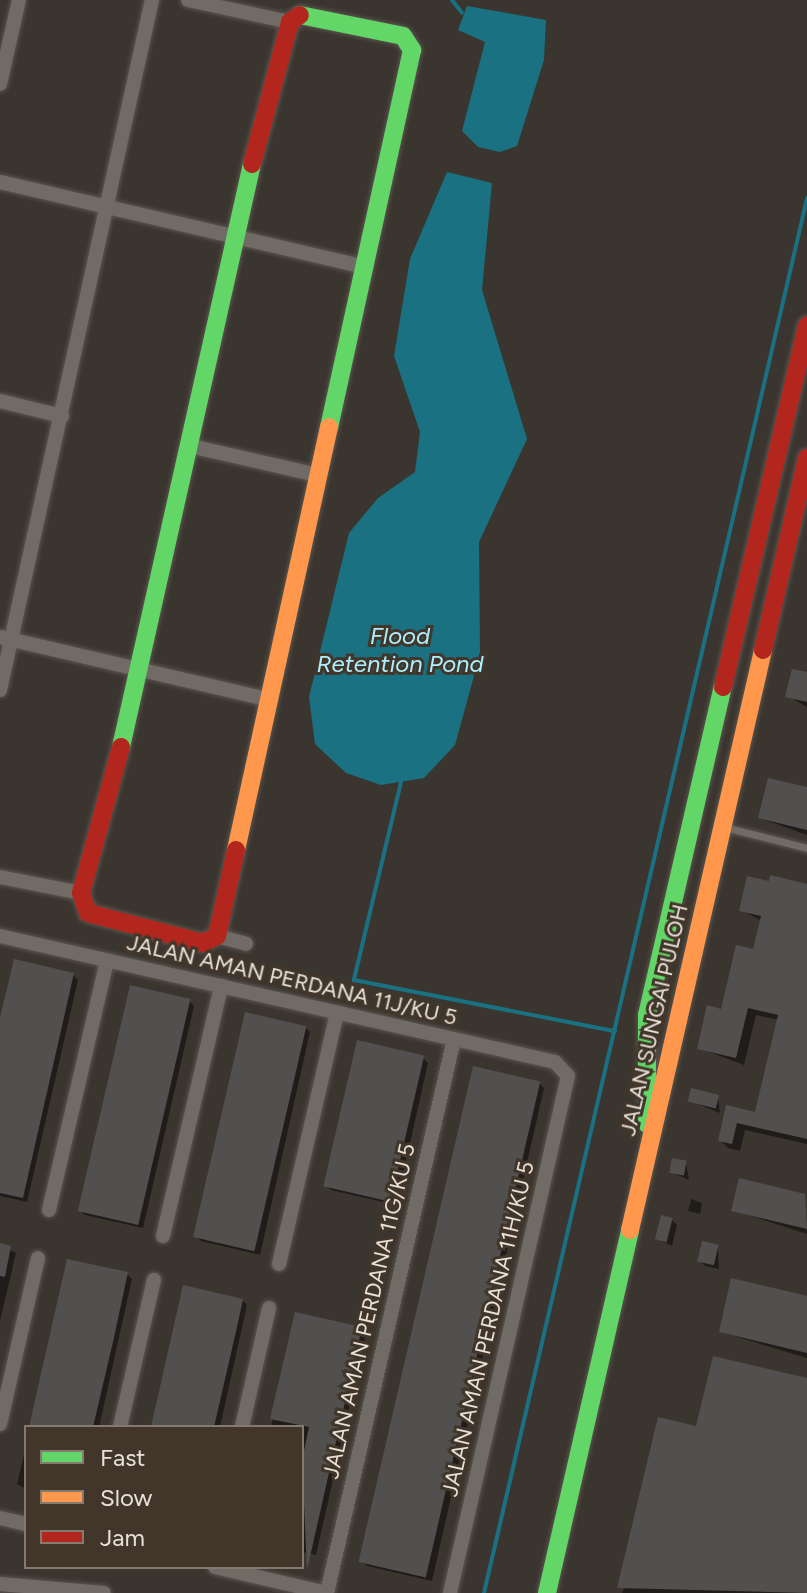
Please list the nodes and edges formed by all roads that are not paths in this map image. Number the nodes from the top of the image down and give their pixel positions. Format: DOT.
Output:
graph roads {
  1 [pos="19,0"];
  2 [pos="152,0"];
  3 [pos="188,0"];
  4 [pos="290,22"];
  5 [pos="0,84"];
  6 [pos="0,182"];
  7 [pos="108,206"];
  8 [pos="233,237"];
  9 [pos="365,267"];
  10 [pos="807,326"];
  11 [pos="0,401"];
  12 [pos="62,416"];
  13 [pos="190,446"];
  14 [pos="807,458"];
  15 [pos="318,475"];
  16 [pos="6,639"];
  17 [pos="141,671"];
  18 [pos="0,690"];
  19 [pos="270,700"];
  20 [pos="723,827"];
  21 [pos="807,848"];
  22 [pos="0,877"];
  23 [pos="81,893"];
  24 [pos="0,936"];
  25 [pos="217,936"];
  26 [pos="246,944"];
  27 [pos="107,961"];
  28 [pos="221,986"];
  29 [pos="337,1013"];
  30 [pos="454,1039"];
  31 [pos="568,1076"];
  32 [pos="647,1154"];
  33 [pos="49,1210"];
  34 [pos="163,1236"];
  35 [pos="38,1258"];
  36 [pos="279,1264"];
  37 [pos="154,1280"];
  38 [pos="269,1308"];
  39 [pos="0,1424"];
  40 [pos="120,1425"];
  41 [pos="242,1425"];
  42 [pos="0,1518"];
  43 [pos="24,1524"];
  44 [pos="224,1569"];
  45 [pos="0,1584"];
  46 [pos="104,1593"];
  47 [pos="327,1593"];
  48 [pos="450,1593"];
  49 [pos="547,1593"];
  1 -- 5 [label="street"];
  2 -- 7 [label="street"];
  3 -- 4 [label="street"];
  4 -- 8 [label="street"];
  4 -- 9 [label="street"];
  6 -- 7 [label="street"];
  7 -- 8 [label="street"];
  7 -- 12 [label="street"];
  8 -- 9 [label="street"];
  8 -- 13 [label="street"];
  9 -- 15 [label="street"];
  10 -- 32 [label="street"];
  11 -- 12 [label="street"];
  12 -- 16 [label="street"];
  13 -- 15 [label="street"];
  13 -- 17 [label="street"];
  14 -- 20 [label="street, JALAN SUNGAI PULOH"];
  15 -- 19 [label="street"];
  16 -- 17 [label="street"];
  16 -- 18 [label="street"];
  17 -- 19 [label="street"];
  17 -- 23 [label="street"];
  19 -- 25 [label="street"];
  20 -- 21 [label="lane"];
  20 -- 32 [label="street, JALAN SUNGAI PULOH"];
  22 -- 23 [label="street"];
  23 -- 25 [label="street"];
  24 -- 27 [label="street, JALAN AMAN PERDANA 11J/KU 5"];
  25 -- 26 [label="street"];
  27 -- 28 [label="street, JALAN AMAN PERDANA 11J/KU 5"];
  27 -- 33 [label="street"];
  28 -- 29 [label="street, JALAN AMAN PERDANA 11J/KU 5"];
  28 -- 34 [label="street"];
  29 -- 30 [label="street, JALAN AMAN PERDANA 11J/KU 5"];
  29 -- 36 [label="street"];
  30 -- 31 [label="street, JALAN AMAN PERDANA 11J/KU 5"];
  30 -- 47 [label="street, JALAN AMAN PERDANA 11G/KU 5"];
  31 -- 48 [label="street, JALAN AMAN PERDANA 11H/KU 5"];
  32 -- 49 [label="street, JALAN SUNGAI PULOH"];
  35 -- 39 [label="street"];
  37 -- 40 [label="street"];
  38 -- 41 [label="street"];
  42 -- 43 [label="street"];
  44 -- 47 [label="street"];
  45 -- 46 [label="street"];
}
